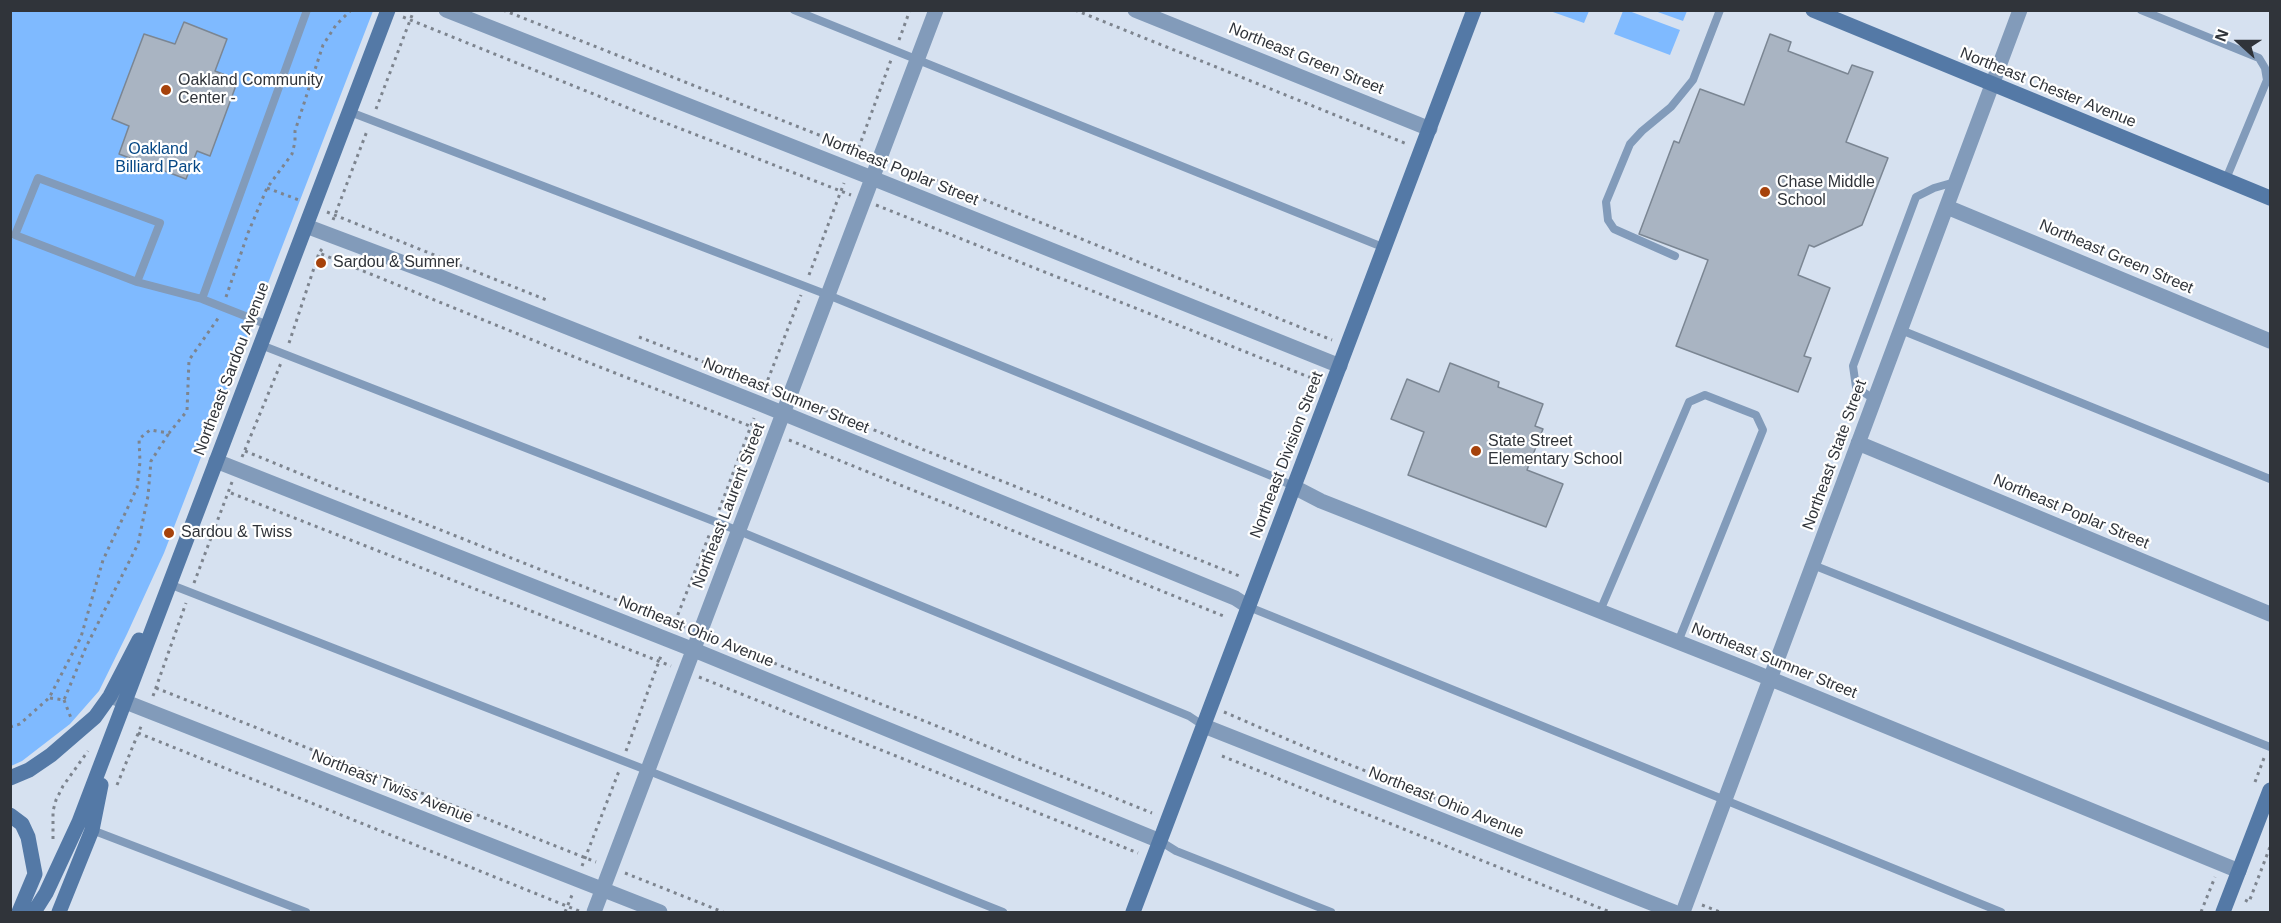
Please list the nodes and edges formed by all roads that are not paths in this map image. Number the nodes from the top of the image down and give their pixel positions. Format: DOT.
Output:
graph roads {
  1 [pos="307,10"];
  2 [pos="446,10"];
  3 [pos="794,10"];
  4 [pos="936,10"];
  5 [pos="1135,10"];
  6 [pos="1474,10"];
  7 [pos="1720,10"];
  8 [pos="1813,10"];
  9 [pos="2020,10"];
  10 [pos="2141,10"];
  11 [pos="388,11"];
  12 [pos="918,60"];
  13 [pos="1993,85"];
  14 [pos="350,112"];
  15 [pos="1430,129"];
  16 [pos="872,178"];
  17 [pos="2226,179"];
  18 [pos="1956,182"];
  19 [pos="2271,198"];
  20 [pos="1947,207"];
  21 [pos="306,226"];
  22 [pos="1384,248"];
  23 [pos="1675,256"];
  24 [pos="137,282"];
  25 [pos="828,295"];
  26 [pos="202,299"];
  27 [pos="268,325"];
  28 [pos="1901,330"];
  29 [pos="2271,341"];
  30 [pos="261,345"];
  31 [pos="1340,366"];
  32 [pos="1875,400"];
  33 [pos="783,414"];
  34 [pos="1858,443"];
  35 [pos="216,461"];
  36 [pos="2271,479"];
  37 [pos="1294,487"];
  38 [pos="739,531"];
  39 [pos="1813,565"];
  40 [pos="169,584"];
  41 [pos="1249,607"];
  42 [pos="1600,611"];
  43 [pos="2271,614"];
  44 [pos="1678,642"];
  45 [pos="694,650"];
  46 [pos="1770,679"];
  47 [pos="110,696"];
  48 [pos="125,701"];
  49 [pos="1204,726"];
  50 [pos="110,741"];
  51 [pos="2270,747"];
  52 [pos="649,771"];
  53 [pos="10,778"];
  54 [pos="2271,790"];
  55 [pos="1725,799"];
  56 [pos="10,814"];
  57 [pos="92,830"];
  58 [pos="1160,841"];
  59 [pos="2239,871"];
  60 [pos="603,889"];
  61 [pos="1685,906"];
  62 [pos="19,912"];
  63 [pos="34,912"];
  64 [pos="59,912"];
  65 [pos="306,912"];
  66 [pos="594,912"];
  67 [pos="660,912"];
  68 [pos="1003,912"];
  69 [pos="1133,912"];
  70 [pos="1331,912"];
  71 [pos="1674,912"];
  72 [pos="2001,912"];
  73 [pos="2223,912"];
  1 -- 26 [label="lane"];
  2 -- 16 [label="street, Northeast Poplar Street"];
  3 -- 12 [label="lane"];
  4 -- 12 [label="street, Northeast Laurent Street"];
  5 -- 15 [label="street, Northeast Green Street"];
  6 -- 15 [label="street, Northeast Division Street"];
  7 -- 23 [label="lane"];
  8 -- 13 [label="street, Northeast Chester Avenue"];
  9 -- 13 [label="street, Northeast State Street"];
  10 -- 17 [label="lane"];
  11 -- 14 [label="street, Northeast Sardou Avenue"];
  12 -- 16 [label="street, Northeast Laurent Street"];
  12 -- 22 [label="lane"];
  13 -- 17 [label="street, Northeast Chester Avenue"];
  13 -- 18 [label="street, Northeast State Street"];
  14 -- 21 [label="street, Northeast Sardou Avenue"];
  14 -- 25 [label="lane"];
  15 -- 22 [label="street, Northeast Division Street"];
  16 -- 25 [label="street, Northeast Laurent Street"];
  16 -- 31 [label="street, Northeast Poplar Street"];
  17 -- 19 [label="street, Northeast Chester Avenue"];
  18 -- 20 [label="street, Northeast State Street"];
  18 -- 32 [label="lane"];
  20 -- 28 [label="street, Northeast State Street"];
  20 -- 29 [label="street, Northeast Green Street"];
  21 -- 27 [label="street, Northeast Sardou Avenue"];
  21 -- 33 [label="street, Northeast Sumner Street"];
  22 -- 31 [label="street, Northeast Division Street"];
  24 -- 24 [label="lane"];
  24 -- 26 [label="lane"];
  25 -- 33 [label="street, Northeast Laurent Street"];
  25 -- 37 [label="lane"];
  26 -- 27 [label="lane"];
  27 -- 30 [label="street, Northeast Sardou Avenue"];
  28 -- 32 [label="street, Northeast State Street"];
  28 -- 36 [label="lane"];
  30 -- 35 [label="street, Northeast Sardou Avenue"];
  30 -- 38 [label="lane"];
  31 -- 37 [label="street, Northeast Division Street"];
  32 -- 34 [label="street, Northeast State Street"];
  33 -- 38 [label="street, Northeast Laurent Street"];
  33 -- 41 [label="street, Northeast Sumner Street"];
  34 -- 39 [label="street, Northeast State Street"];
  34 -- 43 [label="street, Northeast Poplar Street"];
  35 -- 40 [label="street, Northeast Sardou Avenue"];
  35 -- 45 [label="street, Northeast Ohio Avenue"];
  37 -- 41 [label="street, Northeast Division Street"];
  37 -- 42 [label="street, Northeast Sumner Street"];
  38 -- 45 [label="street, Northeast Laurent Street"];
  38 -- 49 [label="lane"];
  39 -- 46 [label="street, Northeast State Street"];
  39 -- 51 [label="lane"];
  40 -- 47 [label="street"];
  40 -- 48 [label="street, Northeast Sardou Avenue"];
  40 -- 52 [label="lane"];
  41 -- 49 [label="street, Northeast Division Street"];
  41 -- 55 [label="lane"];
  42 -- 44 [label="street, Northeast Sumner Street"];
  42 -- 44 [label="lane"];
  44 -- 46 [label="street, Northeast Sumner Street"];
  45 -- 52 [label="street, Northeast Laurent Street"];
  45 -- 58 [label="street, Northeast Ohio Avenue"];
  46 -- 55 [label="street, Northeast State Street"];
  46 -- 59 [label="street, Northeast Sumner Street"];
  47 -- 48 [label="street, Northeast Twiss Avenue"];
  47 -- 53 [label="street"];
  48 -- 50 [label="street, Northeast Sardou Avenue"];
  48 -- 60 [label="street, Northeast Twiss Avenue"];
  49 -- 58 [label="street, Northeast Division Street"];
  49 -- 71 [label="street, Northeast Ohio Avenue"];
  50 -- 57 [label="street, Northeast Sardou Avenue"];
  50 -- 63 [label="street, Northeast Sardou Avenue"];
  52 -- 60 [label="street, Northeast Laurent Street"];
  52 -- 68 [label="lane"];
  54 -- 59 [label="street"];
  55 -- 61 [label="street, Northeast State Street"];
  55 -- 72 [label="lane"];
  56 -- 62 [label="street"];
  57 -- 64 [label="street, Northeast Sardou Avenue"];
  57 -- 65 [label="lane"];
  58 -- 69 [label="street, Northeast Division Street"];
  58 -- 70 [label="lane"];
  59 -- 73 [label="street"];
  60 -- 66 [label="street, Northeast Laurent Street"];
  60 -- 67 [label="street, Northeast Twiss Avenue"];
}
